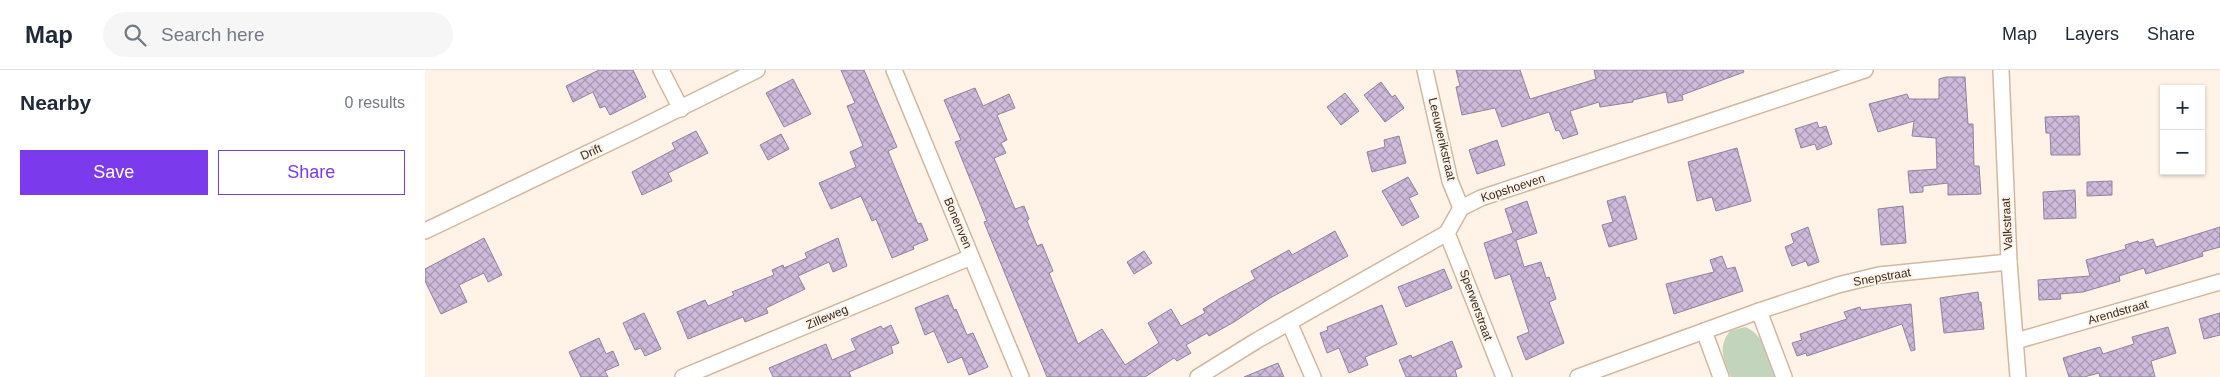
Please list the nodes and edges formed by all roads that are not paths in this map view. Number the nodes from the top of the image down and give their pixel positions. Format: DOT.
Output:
graph roads {
  1 [pos="661,70"];
  2 [pos="757,70"];
  3 [pos="894,70"];
  4 [pos="1425,70"];
  5 [pos="1865,70"];
  6 [pos="2001,70"];
  7 [pos="681,109"];
  8 [pos="1461,208"];
  9 [pos="425,231"];
  10 [pos="1447,233"];
  11 [pos="971,257"];
  12 [pos="2009,262"];
  13 [pos="2220,282"];
  14 [pos="1759,311"];
  15 [pos="1289,322"];
  16 [pos="1704,331"];
  17 [pos="2016,341"];
  18 [pos="683,377"];
  19 [pos="1021,377"];
  20 [pos="1198,377"];
  21 [pos="1313,377"];
  22 [pos="1504,377"];
  23 [pos="1578,377"];
  24 [pos="1721,377"];
  25 [pos="1784,377"];
  26 [pos="2018,377"];
  1 -- 7 [label="street"];
  2 -- 7 [label="street, Drift"];
  3 -- 11 [label="street, Bonenven"];
  4 -- 8 [label="street, Leeuwerikstraat"];
  5 -- 8 [label="street, Kopshoeven"];
  6 -- 12 [label="street, Valkstraat"];
  7 -- 9 [label="street, Drift"];
  8 -- 10 [label="street"];
  10 -- 15 [label="street"];
  10 -- 22 [label="street, Sperwerstraat"];
  11 -- 18 [label="street, Zilleweg"];
  11 -- 19 [label="street, Bonenven"];
  12 -- 14 [label="street, Snepstraat"];
  12 -- 17 [label="street, Valkstraat"];
  13 -- 17 [label="street, Arendstraat"];
  14 -- 16 [label="street, Snepstraat"];
  14 -- 25 [label="street"];
  15 -- 20 [label="street"];
  15 -- 21 [label="street"];
  16 -- 23 [label="street, Snepstraat"];
  16 -- 24 [label="street"];
  17 -- 26 [label="street, Valkstraat"];
}
